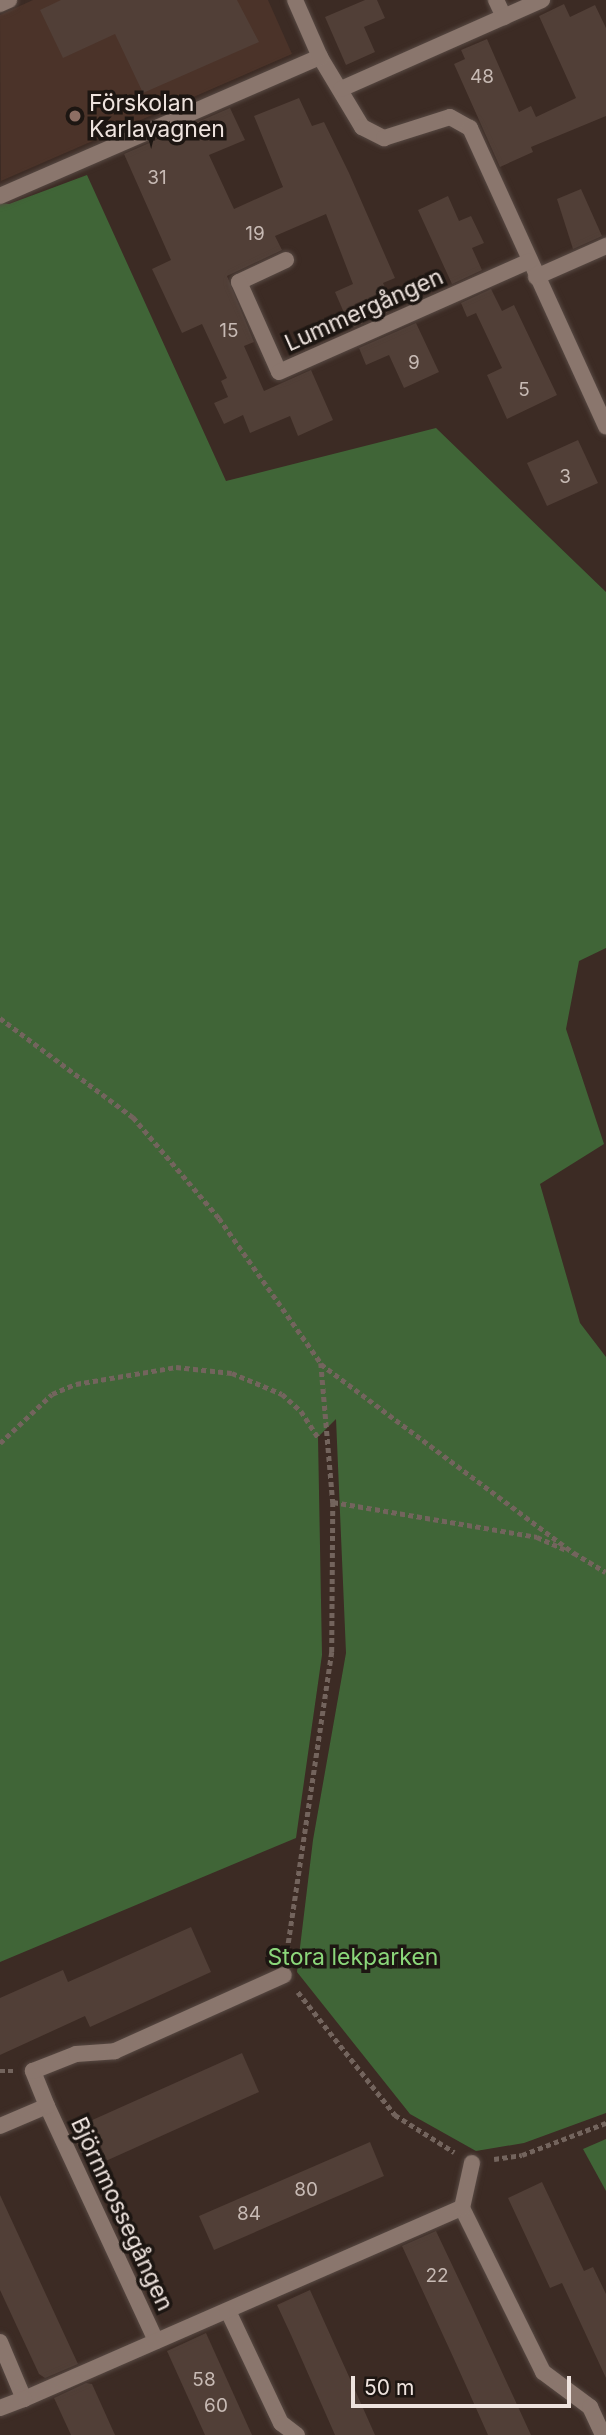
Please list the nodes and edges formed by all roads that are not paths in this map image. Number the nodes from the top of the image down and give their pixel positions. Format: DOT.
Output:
graph roads {
  1 [pos="9,0"];
  2 [pos="295,0"];
  3 [pos="496,0"];
  4 [pos="542,0"];
  5 [pos="0,4"];
  6 [pos="504,17"];
  7 [pos="320,57"];
  8 [pos="341,89"];
  9 [pos="0,196"];
  10 [pos="606,246"];
  11 [pos="286,260"];
  12 [pos="529,261"];
  13 [pos="536,277"];
  14 [pos="606,426"];
  15 [pos="284,1975"];
  16 [pos="47,2106"];
  17 [pos="0,2126"];
  18 [pos="471,2163"];
  19 [pos="462,2208"];
  20 [pos="228,2311"];
  21 [pos="0,2342"];
  22 [pos="156,2342"];
  23 [pos="24,2399"];
  24 [pos="0,2408"];
  25 [pos="297,2435"];
  26 [pos="603,2435"];
  1 -- 5 [label="lane"];
  2 -- 7 [label="lane"];
  3 -- 6 [label="lane"];
  4 -- 6 [label="lane"];
  6 -- 8 [label="lane"];
  7 -- 8 [label="lane"];
  7 -- 9 [label="lane"];
  8 -- 12 [label="lane"];
  10 -- 13 [label="lane"];
  11 -- 12 [label="lane, Lummergången"];
  12 -- 13 [label="lane"];
  13 -- 14 [label="lane"];
  15 -- 16 [label="lane, Björnmossegången"];
  16 -- 17 [label="lane, Björnmossegången"];
  16 -- 22 [label="lane, Björnmossegången"];
  18 -- 19 [label="lane"];
  19 -- 20 [label="lane, Björnmossegången"];
  19 -- 26 [label="lane"];
  20 -- 22 [label="lane, Björnmossegången"];
  20 -- 25 [label="lane"];
  21 -- 23 [label="lane"];
  22 -- 23 [label="lane, Björnmossegången"];
  23 -- 24 [label="lane, Björnmossegången"];
}
